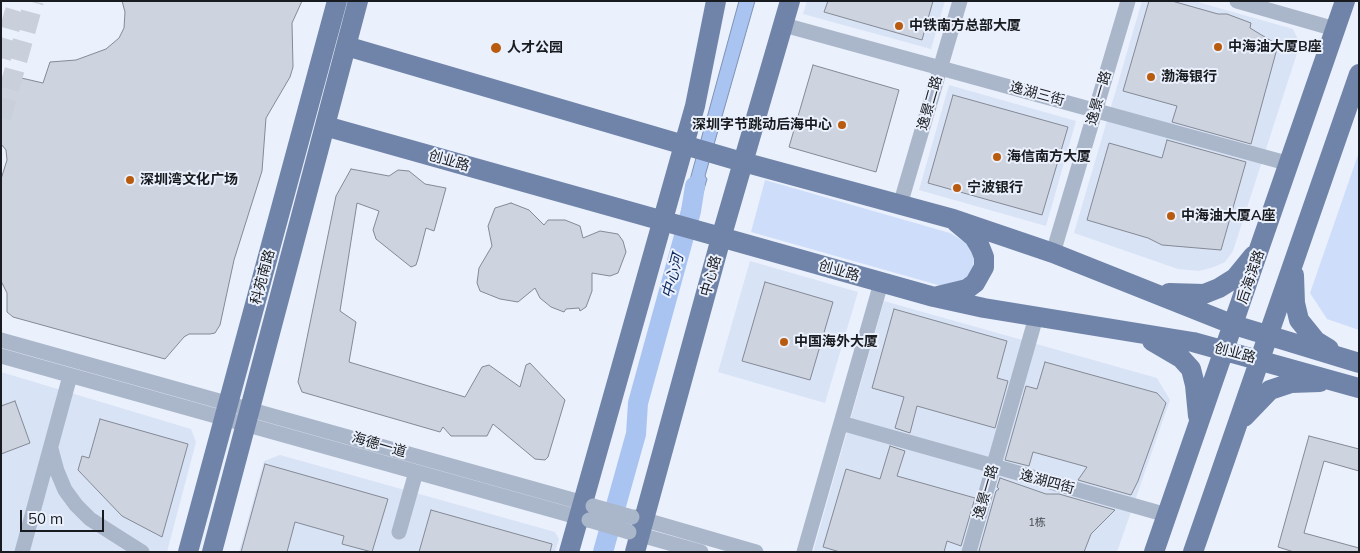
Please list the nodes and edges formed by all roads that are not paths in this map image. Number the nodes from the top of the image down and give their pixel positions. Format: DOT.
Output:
graph roads {
  1 [pos="337,1"];
  2 [pos="358,1"];
  3 [pos="716,1"];
  4 [pos="790,1"];
  5 [pos="960,1"];
  6 [pos="1128,1"];
  7 [pos="1237,1"];
  8 [pos="1345,1"];
  9 [pos="784,25"];
  10 [pos="1335,29"];
  11 [pos="346,46"];
  12 [pos="940,68"];
  13 [pos="1359,74"];
  14 [pos="1096,110"];
  15 [pos="325,126"];
  16 [pos="687,146"];
  17 [pos="738,160"];
  18 [pos="1290,164"];
  19 [pos="900,205"];
  20 [pos="953,219"];
  21 [pos="666,222"];
  22 [pos="717,236"];
  23 [pos="1264,240"];
  24 [pos="1054,253"];
  25 [pos="1297,254"];
  26 [pos="881,283"];
  27 [pos="1147,289"];
  28 [pos="934,297"];
  29 [pos="1036,317"];
  30 [pos="1234,325"];
  31 [pos="1120,330"];
  32 [pos="1267,336"];
  33 [pos="1,340"];
  34 [pos="1225,350"];
  35 [pos="1,356"];
  36 [pos="1259,359"];
  37 [pos="1356,362"];
  38 [pos="70,376"];
  39 [pos="1353,386"];
  40 [pos="226,411"];
  41 [pos="249,417"];
  42 [pos="841,423"];
  43 [pos="1235,428"];
  44 [pos="1198,430"];
  45 [pos="50,448"];
  46 [pos="993,466"];
  47 [pos="416,472"];
  48 [pos="586,512"];
  49 [pos="1167,515"];
  50 [pos="636,531"];
  51 [pos="399,532"];
  52 [pos="189,549"];
  53 [pos="22,552"];
  54 [pos="142,552"];
  55 [pos="211,552"];
  56 [pos="569,552"];
  57 [pos="701,552"];
  58 [pos="756,552"];
  59 [pos="804,552"];
  60 [pos="969,552"];
  61 [pos="1154,552"];
  62 [pos="1193,552"];
  1 -- 40 [label="main road, 科苑南路"];
  2 -- 11 [label="main road, 科苑南路"];
  3 -- 16 [label="main road"];
  4 -- 9 [label="main road, 中心路"];
  5 -- 12 [label="street, 逸景二路"];
  6 -- 14 [label="street, 逸景一路"];
  7 -- 10 [label="street"];
  8 -- 10 [label="main road, 后海滨路"];
  9 -- 12 [label="street, 逸湖三街"];
  9 -- 17 [label="main road, 中心路"];
  10 -- 18 [label="main road, 后海滨路"];
  11 -- 15 [label="main road, 科苑南路"];
  11 -- 16 [label="main road, 创业路"];
  12 -- 14 [label="street, 逸湖三街"];
  12 -- 19 [label="street, 逸景二路"];
  13 -- 25 [label="main road"];
  14 -- 18 [label="street, 逸湖三街"];
  14 -- 24 [label="street, 逸景一路"];
  15 -- 21 [label="main road, 创业路"];
  15 -- 41 [label="main road, 科苑南路"];
  16 -- 17 [label="main road, 创业路"];
  16 -- 21 [label="main road"];
  17 -- 19 [label="main road, 创业路"];
  17 -- 22 [label="main road, 中心路"];
  18 -- 23 [label="main road, 后海滨路"];
  19 -- 20 [label="main road, 创业路"];
  20 -- 24 [label="main road, 创业路"];
  20 -- 28 [label="main road"];
  21 -- 22 [label="main road, 创业路"];
  21 -- 48 [label="main road"];
  22 -- 26 [label="main road, 创业路"];
  22 -- 50 [label="main road, 中心路"];
  23 -- 27 [label="main road"];
  23 -- 30 [label="main road, 后海滨路"];
  24 -- 27 [label="main road, 创业路"];
  25 -- 32 [label="main road"];
  25 -- 37 [label="main road"];
  26 -- 28 [label="main road, 创业路"];
  26 -- 42 [label="street"];
  27 -- 30 [label="main road, 创业路"];
  28 -- 29 [label="main road, 创业路"];
  29 -- 31 [label="main road, 创业路"];
  29 -- 46 [label="street, 逸景一路"];
  30 -- 32 [label="main road, 创业路"];
  30 -- 34 [label="main road, 后海滨路"];
  31 -- 34 [label="main road, 创业路"];
  31 -- 44 [label="main road"];
  32 -- 36 [label="main road"];
  32 -- 37 [label="main road, 创业路"];
  33 -- 40 [label="street, 海德一道"];
  34 -- 36 [label="main road, 创业路"];
  34 -- 44 [label="main road, 后海滨路"];
  35 -- 38 [label="street, 海德一道"];
  36 -- 39 [label="main road, 创业路"];
  36 -- 43 [label="main road"];
  38 -- 40 [label="street, 海德一道"];
  38 -- 45 [label="street"];
  39 -- 43 [label="main road"];
  40 -- 41 [label="street, 海德一道"];
  40 -- 52 [label="main road, 科苑南路"];
  41 -- 47 [label="street, 海德一道"];
  41 -- 48 [label="street, 海德一道"];
  41 -- 55 [label="main road, 科苑南路"];
  42 -- 46 [label="street, 逸湖四街"];
  42 -- 59 [label="street"];
  43 -- 62 [label="main road"];
  44 -- 49 [label="main road, 后海滨路"];
  45 -- 53 [label="street"];
  45 -- 54 [label="street"];
  46 -- 49 [label="street, 逸湖四街"];
  46 -- 60 [label="street, 逸景一路"];
  47 -- 48 [label="street, 海德一道"];
  47 -- 51 [label="street"];
  48 -- 50 [label="street, 海德一道, bridge"];
  48 -- 56 [label="main road"];
  49 -- 61 [label="main road, 后海滨路"];
  50 -- 57 [label="street, 海德一道"];
  50 -- 58 [label="street, 海德一道"];
  52 -- 55 [label="main road"];
}
